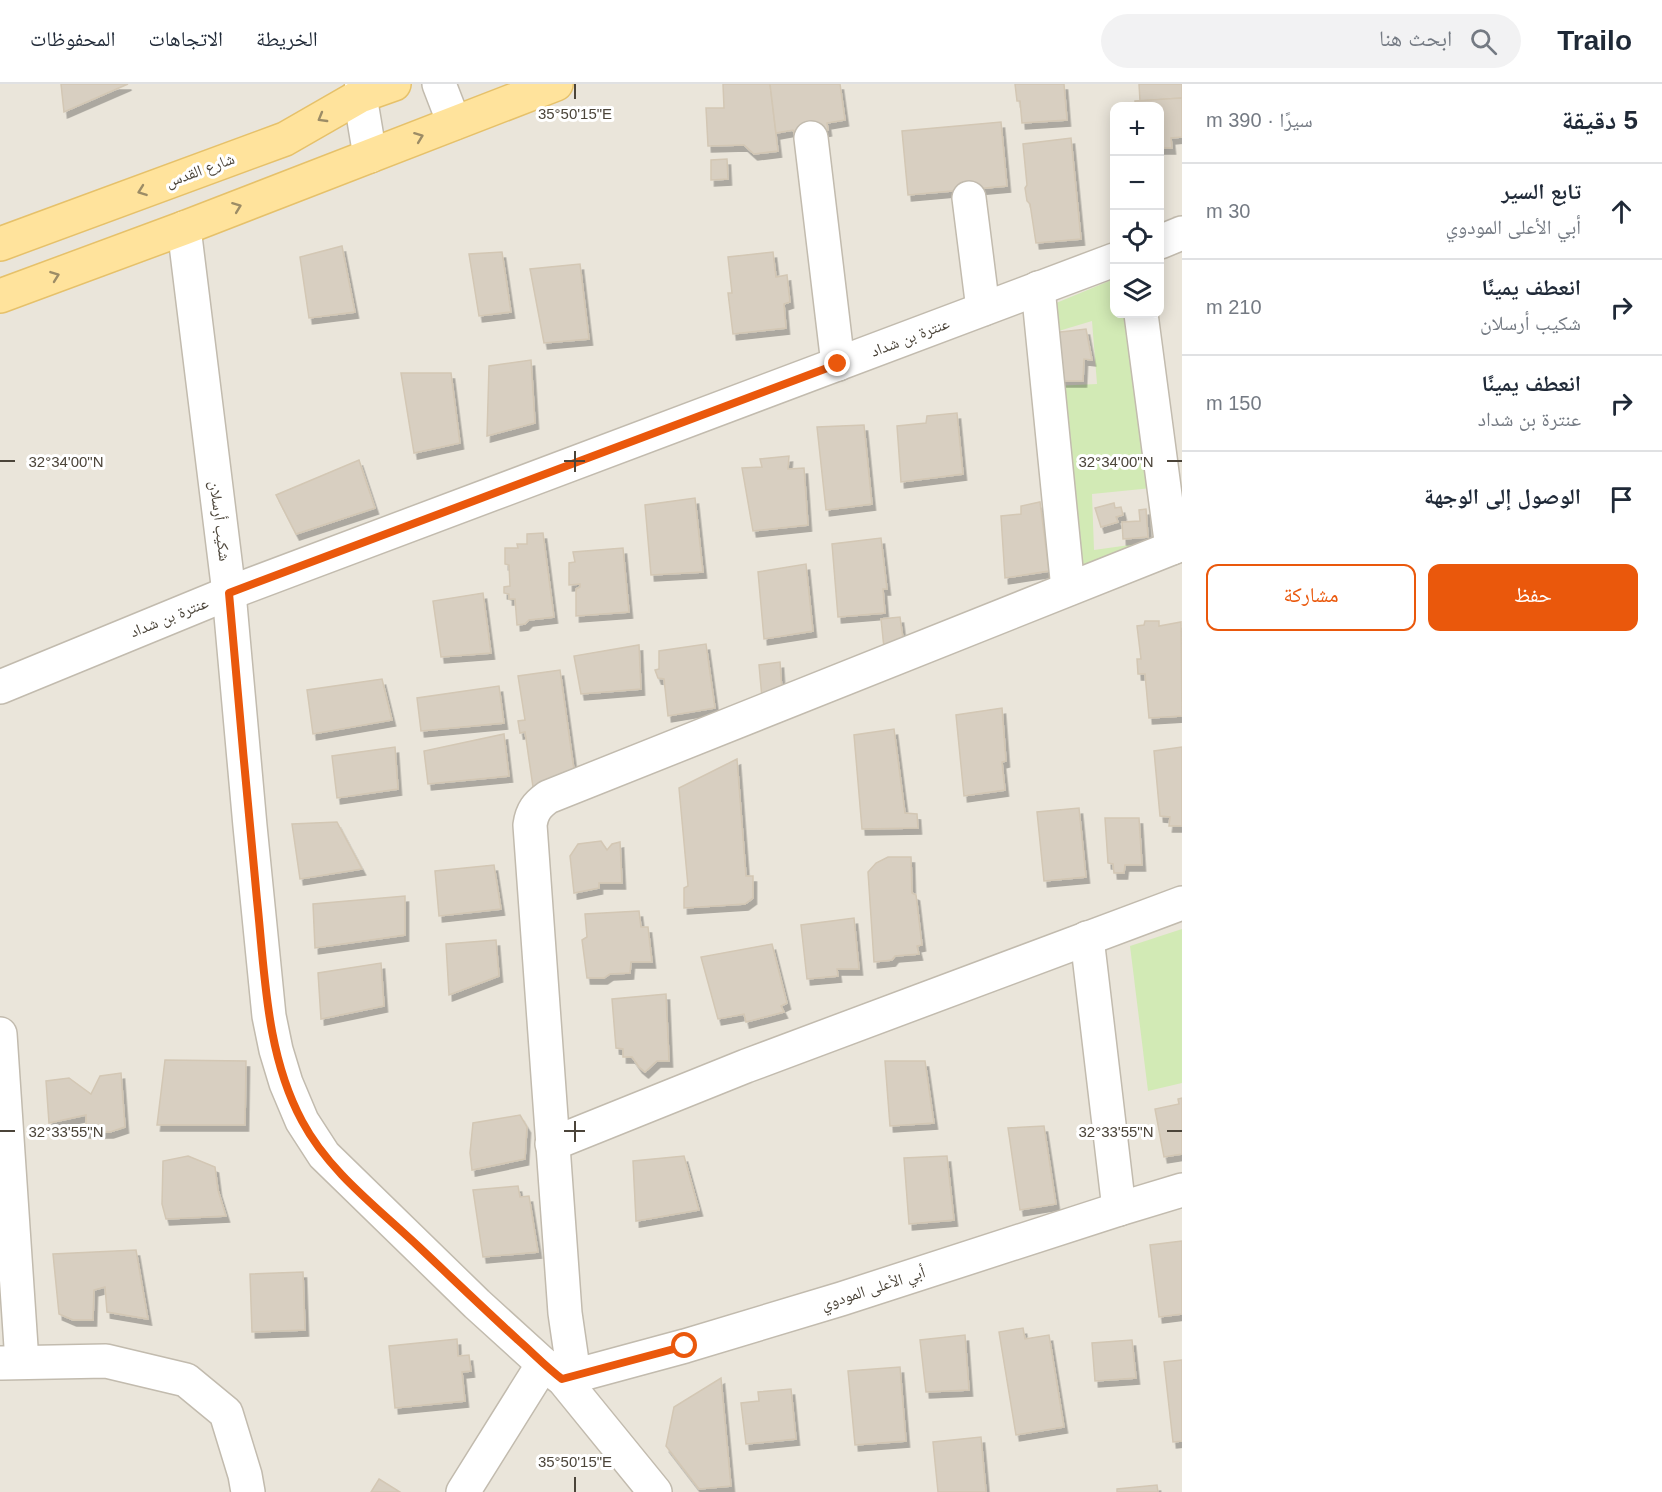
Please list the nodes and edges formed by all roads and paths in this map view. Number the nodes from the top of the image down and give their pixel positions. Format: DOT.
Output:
graph roads {
  1 [pos="394,84"];
  2 [pos="439,84"];
  3 [pos="556,84"];
  4 [pos="361,90"];
  5 [pos="454,123"];
  6 [pos="811,138"];
  7 [pos="370,156"];
  8 [pos="969,198"];
  9 [pos="184,228"];
  10 [pos="1182,233"];
  11 [pos="1164,240"];
  12 [pos="0,244"];
  13 [pos="1110,261"];
  14 [pos="1038,288"];
  15 [pos="0,296"];
  16 [pos="982,309"];
  17 [pos="1142,318"];
  18 [pos="838,364"];
  19 [pos="1177,546"];
  20 [pos="1068,589"];
  21 [pos="229,593"];
  22 [pos="0,687"];
  23 [pos="1182,903"];
  24 [pos="1087,938"];
  25 [pos="0,1034"];
  26 [pos="552,1144"];
  27 [pos="1182,1190"];
  28 [pos="1119,1209"];
  29 [pos="11,1363"];
  30 [pos="560,1373"];
  31 [pos="248,1492"];
  32 [pos="463,1492"];
  33 [pos="655,1492"];
  1 -- 4 [label="main road, شارع القدس"];
  2 -- 5 [label="street"];
  3 -- 5 [label="main road"];
  4 -- 7 [label="street"];
  4 -- 12 [label="main road, شارع القدس, one-way"];
  7 -- 5 [label="main road, one-way"];
  6 -- 18 [label="street"];
  9 -- 7 [label="main road, one-way"];
  8 -- 16 [label="street"];
  15 -- 9 [label="main road, one-way"];
  9 -- 21 [label="street, شكيب أرسلان"];
  10 -- 11 [label="street"];
  13 -- 14 [label="street, عنترة بن شداد"];
  14 -- 16 [label="street, عنترة بن شداد"];
  14 -- 20 [label="street"];
  16 -- 18 [label="street, عنترة بن شداد"];
  17 -- 19 [label="street"];
  18 -- 21 [label="street, عنترة بن شداد"];
  19 -- 20 [label="street"];
  20 -- 26 [label="street"];
  21 -- 22 [label="street, عنترة بن شداد"];
  21 -- 30 [label="street, شكيب أرسلان"];
  23 -- 24 [label="street"];
  24 -- 26 [label="street"];
  24 -- 28 [label="street"];
  25 -- 29 [label="street"];
  26 -- 30 [label="street"];
  27 -- 28 [label="street, أبي الأعلى المودوي"];
  28 -- 30 [label="street, أبي الأعلى المودوي"];
  29 -- 31 [label="street"];
  30 -- 32 [label="street"];
  30 -- 33 [label="street, شكيب أرسلان"];
}
